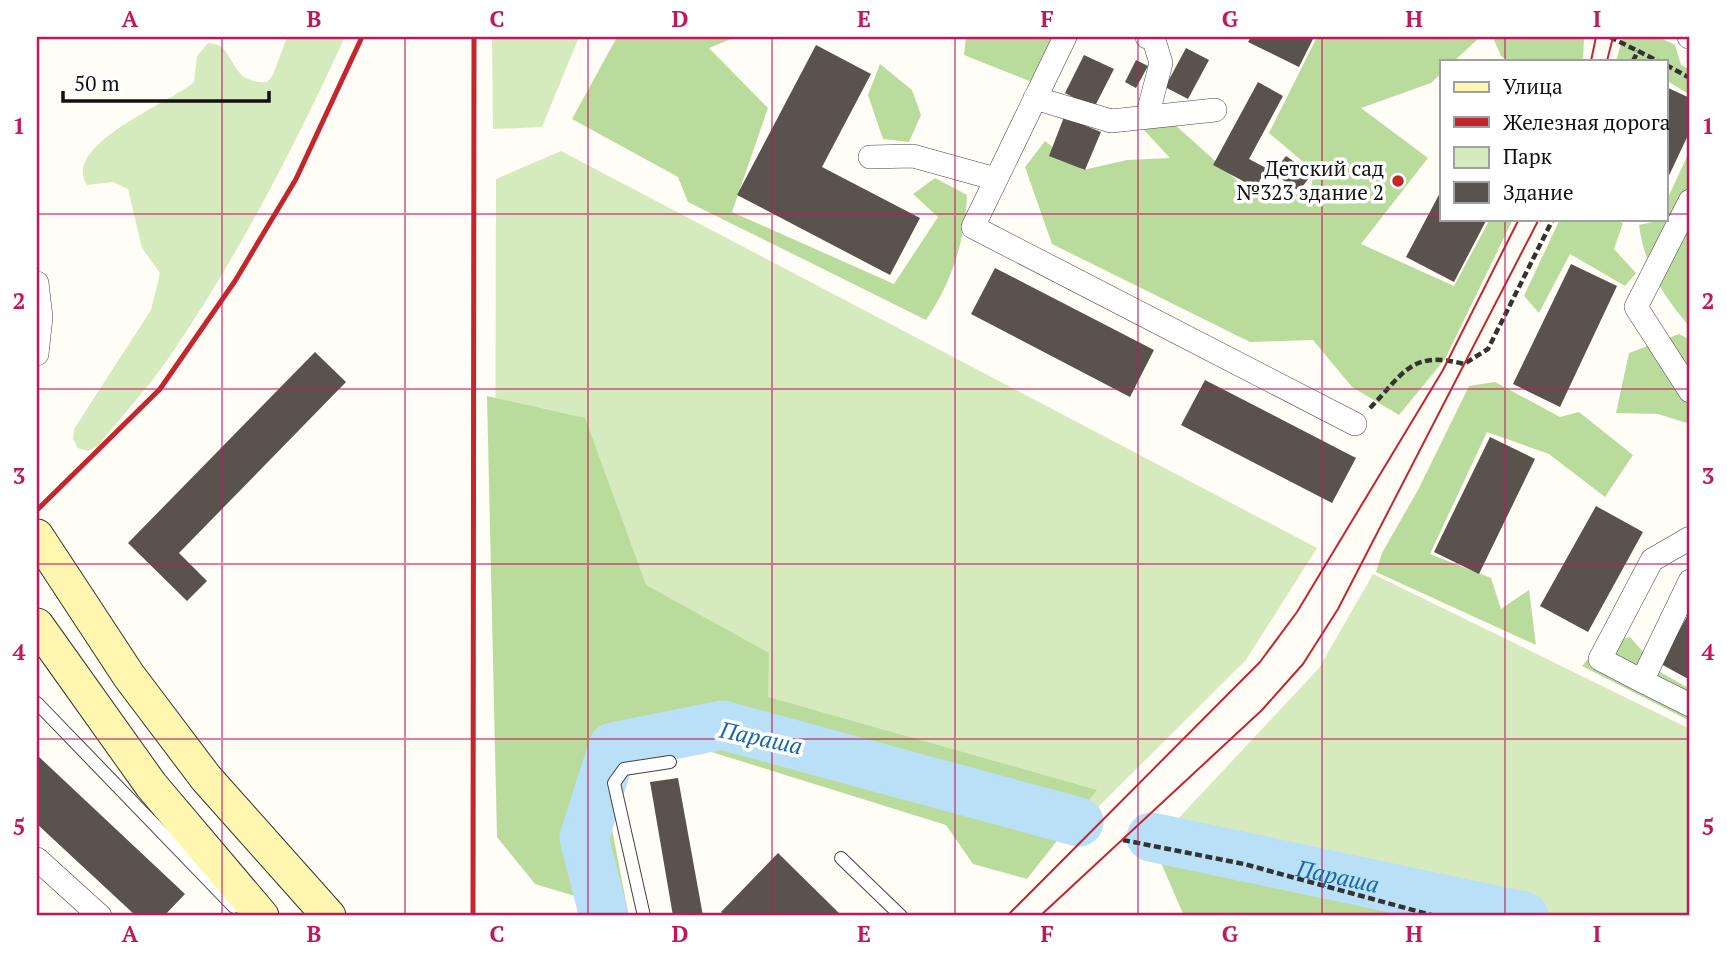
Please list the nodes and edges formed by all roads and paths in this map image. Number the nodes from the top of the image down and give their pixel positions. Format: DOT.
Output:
graph roads {
  1 [pos="1065,37"];
  2 [pos="1147,37"];
  3 [pos="1610,37"];
  4 [pos="1638,51"];
  5 [pos="1634,60"];
  6 [pos="1656,60"];
  7 [pos="1668,66"];
  8 [pos="1690,78"];
  9 [pos="1035,98"];
  10 [pos="1215,110"];
  11 [pos="1147,117"];
  12 [pos="870,157"];
  13 [pos="996,179"];
  14 [pos="1690,201"];
  15 [pos="1552,220"];
  16 [pos="37,283"];
  17 [pos="37,354"];
  18 [pos="1690,391"];
  19 [pos="1355,424"];
  20 [pos="37,536"];
  21 [pos="1690,538"];
  22 [pos="1690,582"];
  23 [pos="37,625"];
  24 [pos="1642,681"];
  25 [pos="37,703"];
  26 [pos="1690,705"];
  27 [pos="670,762"];
  28 [pos="1123,839"];
  29 [pos="841,858"];
  30 [pos="37,859"];
  31 [pos="100,916"];
  32 [pos="243,916"];
  33 [pos="262,916"];
  34 [pos="329,916"];
  35 [pos="644,916"];
  36 [pos="901,916"];
  37 [pos="1435,916"];
  1 -- 9 [label="street"];
  2 -- 11 [label="street"];
  3 -- 4 [label="path"];
  4 -- 5 [label="path"];
  4 -- 6 [label="path"];
  7 -- 8 [label="path"];
  9 -- 11 [label="street"];
  9 -- 13 [label="street"];
  10 -- 11 [label="street"];
  12 -- 13 [label="street"];
  13 -- 19 [label="street"];
  14 -- 18 [label="street"];
  15 -- 19 [label="path"];
  16 -- 17 [label="street"];
  20 -- 34 [label="main road"];
  21 -- 24 [label="street"];
  22 -- 24 [label="street"];
  23 -- 33 [label="main road"];
  24 -- 26 [label="street"];
  25 -- 32 [label="lane"];
  27 -- 35 [label="lane"];
  28 -- 37 [label="path"];
  29 -- 36 [label="lane"];
  30 -- 31 [label="street"];
}
